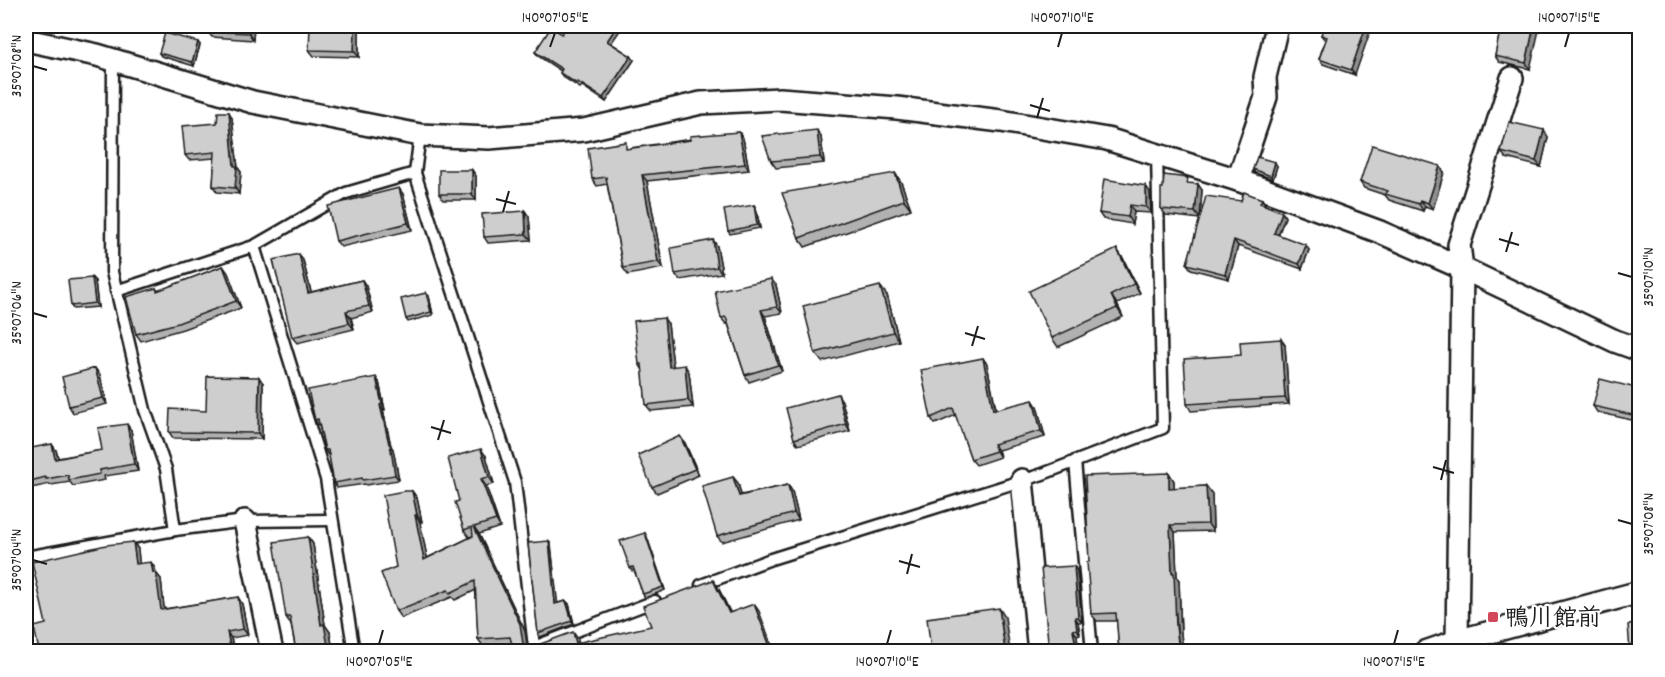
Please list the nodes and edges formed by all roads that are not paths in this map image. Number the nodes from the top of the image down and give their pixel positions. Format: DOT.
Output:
graph roads {
  1 [pos="1277,26"];
  2 [pos="26,40"];
  3 [pos="113,60"];
  4 [pos="1512,78"];
  5 [pos="420,135"];
  6 [pos="1157,154"];
  7 [pos="416,173"];
  8 [pos="1238,180"];
  9 [pos="254,246"];
  10 [pos="1462,268"];
  11 [pos="116,291"];
  12 [pos="1640,350"];
  13 [pos="1075,461"];
  14 [pos="1022,480"];
  15 [pos="332,520"];
  16 [pos="245,521"];
  17 [pos="176,530"];
  18 [pos="26,557"];
  19 [pos="686,590"];
  20 [pos="1640,592"];
  21 [pos="665,598"];
  22 [pos="1457,641"];
  23 [pos="272,651"];
  24 [pos="354,651"];
  25 [pos="1039,651"];
  26 [pos="1092,651"];
  27 [pos="1425,651"];
  1 -- 8 [label="street"];
  2 -- 3 [label="street"];
  3 -- 5 [label="street"];
  3 -- 11 [label="lane"];
  4 -- 10 [label="street"];
  5 -- 6 [label="street"];
  5 -- 7 [label="lane"];
  6 -- 8 [label="street"];
  6 -- 13 [label="lane"];
  7 -- 9 [label="lane"];
  7 -- 21 [label="lane"];
  8 -- 10 [label="street"];
  9 -- 11 [label="lane"];
  9 -- 15 [label="lane"];
  10 -- 12 [label="street"];
  10 -- 22 [label="street"];
  11 -- 17 [label="lane"];
  13 -- 14 [label="lane"];
  13 -- 26 [label="lane"];
  14 -- 19 [label="lane"];
  14 -- 25 [label="street"];
  15 -- 16 [label="lane"];
  15 -- 24 [label="lane"];
  16 -- 17 [label="lane"];
  16 -- 23 [label="street"];
  17 -- 18 [label="lane"];
  20 -- 22 [label="street"];
  22 -- 27 [label="street"];
}
